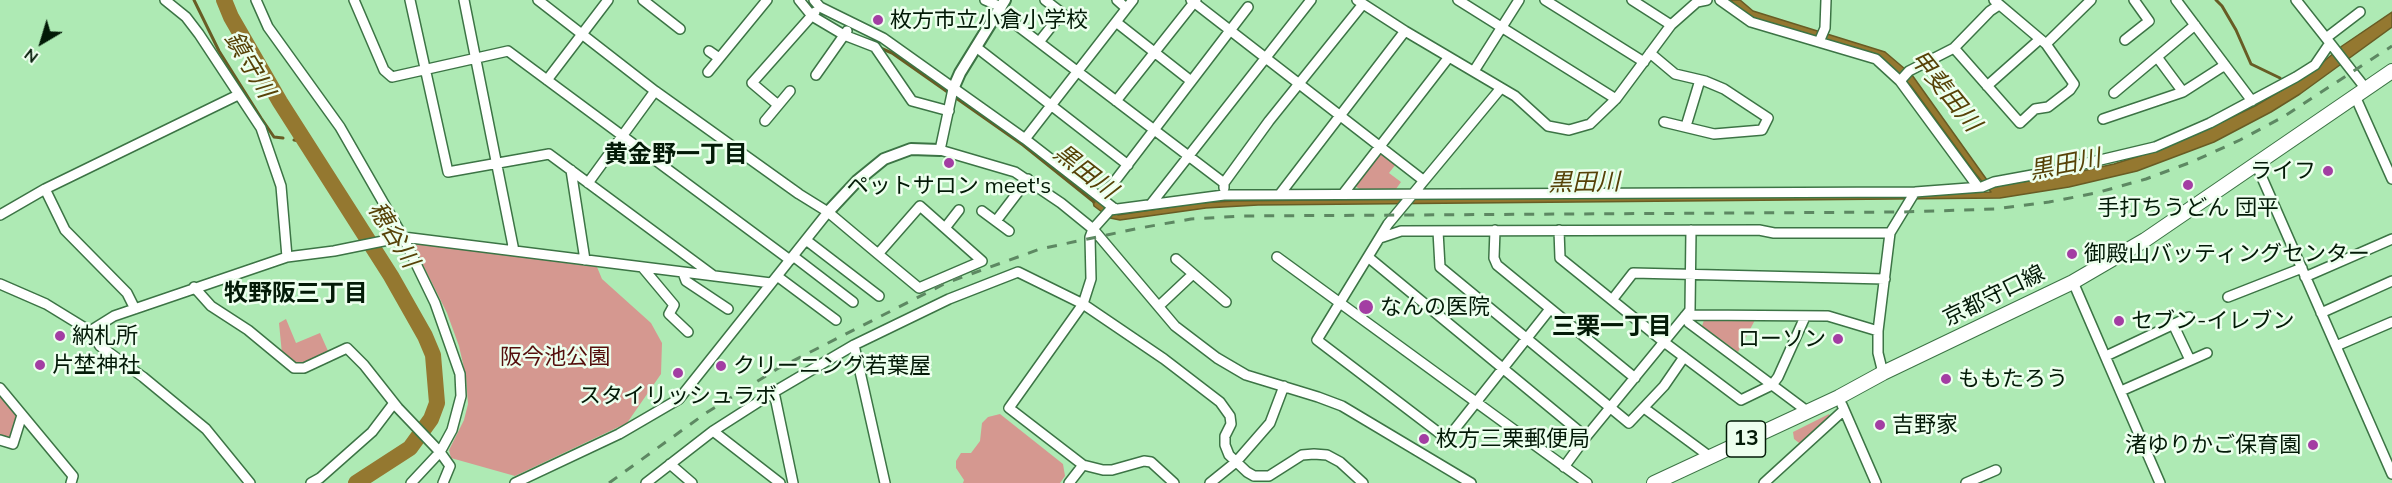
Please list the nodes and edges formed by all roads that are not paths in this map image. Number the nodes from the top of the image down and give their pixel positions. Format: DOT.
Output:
graph roads {
  1 [pos="165,0"];
  2 [pos="256,0"];
  3 [pos="354,0"];
  4 [pos="410,0"];
  5 [pos="464,0"];
  6 [pos="538,0"];
  7 [pos="608,0"];
  8 [pos="643,0"];
  9 [pos="766,0"];
  10 [pos="799,0"];
  11 [pos="985,0"];
  12 [pos="1045,0"];
  13 [pos="1117,0"];
  14 [pos="1311,0"];
  15 [pos="1458,0"];
  16 [pos="1518,0"];
  17 [pos="1545,0"];
  18 [pos="1632,0"];
  19 [pos="1720,0"];
  20 [pos="1826,0"];
  21 [pos="2091,0"];
  22 [pos="2134,0"];
  23 [pos="2176,0"];
  24 [pos="1194,1"];
  25 [pos="1700,1"];
  26 [pos="2299,1"];
  27 [pos="1360,2"];
  28 [pos="1997,3"];
  29 [pos="1130,4"];
  30 [pos="1001,6"];
  31 [pos="1248,7"];
  32 [pos="815,9"];
  33 [pos="2360,12"];
  34 [pos="1116,22"];
  35 [pos="1671,25"];
  36 [pos="2195,25"];
  37 [pos="1501,27"];
  38 [pos="680,29"];
  39 [pos="847,30"];
  40 [pos="1230,31"];
  41 [pos="1405,31"];
  42 [pos="583,34"];
  43 [pos="2125,40"];
  44 [pos="2043,41"];
  45 [pos="1039,42"];
  46 [pos="1820,42"];
  47 [pos="2330,44"];
  48 [pos="976,47"];
  49 [pos="1954,48"];
  50 [pos="709,51"];
  51 [pos="1155,53"];
  52 [pos="1650,53"];
  53 [pos="476,57"];
  54 [pos="1449,57"];
  55 [pos="2157,57"];
  56 [pos="719,58"];
  57 [pos="1265,58"];
  58 [pos="1644,62"];
  59 [pos="2225,65"];
  60 [pos="426,68"];
  61 [pos="1077,71"];
  62 [pos="1474,71"];
  63 [pos="2392,71"];
  64 [pos="708,72"];
  65 [pos="816,75"];
  66 [pos="1904,77"];
  67 [pos="547,80"];
  68 [pos="1700,80"];
  69 [pos="1191,81"];
  70 [pos="1300,84"];
  71 [pos="1987,86"];
  72 [pos="1501,88"];
  73 [pos="655,91"];
  74 [pos="790,91"];
  75 [pos="2182,92"];
  76 [pos="2361,92"];
  77 [pos="2114,93"];
  78 [pos="238,95"];
  79 [pos="951,99"];
  80 [pos="1616,99"];
  81 [pos="1116,101"];
  82 [pos="2252,101"];
  83 [pos="778,105"];
  84 [pos="1051,105"];
  85 [pos="1340,116"];
  86 [pos="2103,119"];
  87 [pos="765,121"];
  88 [pos="1664,122"];
  89 [pos="1686,126"];
  90 [pos="1154,130"];
  91 [pos="622,135"];
  92 [pos="1025,139"];
  93 [pos="1380,146"];
  94 [pos="940,150"];
  95 [pos="1188,156"];
  96 [pos="497,163"];
  97 [pos="2256,164"];
  98 [pos="1128,165"];
  99 [pos="571,170"];
  100 [pos="1028,179"];
  101 [pos="2392,179"];
  102 [pos="1424,180"];
  103 [pos="588,183"];
  104 [pos="1224,183"];
  105 [pos="1980,187"];
  106 [pos="45,189"];
  107 [pos="1914,193"];
  108 [pos="1280,194"];
  109 [pos="1343,194"];
  110 [pos="1224,195"];
  111 [pos="1411,195"];
  112 [pos="1102,198"];
  113 [pos="1151,204"];
  114 [pos="959,210"];
  115 [pos="982,211"];
  116 [pos="1110,212"];
  117 [pos="828,213"];
  118 [pos="0,214"];
  119 [pos="996,221"];
  120 [pos="945,228"];
  121 [pos="1093,229"];
  122 [pos="1559,230"];
  123 [pos="1691,230"];
  124 [pos="1009,231"];
  125 [pos="1438,231"];
  126 [pos="1495,231"];
  127 [pos="1890,233"];
  128 [pos="403,237"];
  129 [pos="1380,238"];
  130 [pos="2392,238"];
  131 [pos="806,240"];
  132 [pos="514,251"];
  133 [pos="878,254"];
  134 [pos="287,257"];
  135 [pos="1277,257"];
  136 [pos="1368,257"];
  137 [pos="791,258"];
  138 [pos="1176,259"];
  139 [pos="585,260"];
  140 [pos="643,268"];
  141 [pos="2303,272"];
  142 [pos="683,273"];
  143 [pos="1193,274"];
  144 [pos="1690,274"];
  145 [pos="714,277"];
  146 [pos="1885,279"];
  147 [pos="774,280"];
  148 [pos="2392,281"];
  149 [pos="2073,282"];
  150 [pos="0,284"];
  151 [pos="194,288"];
  152 [pos="879,296"];
  153 [pos="2228,297"];
  154 [pos="1612,300"];
  155 [pos="853,302"];
  156 [pos="1226,302"];
  157 [pos="1341,302"];
  158 [pos="1083,304"];
  159 [pos="1159,306"];
  160 [pos="135,309"];
  161 [pos="728,309"];
  162 [pos="1550,309"];
  163 [pos="2321,313"];
  164 [pos="1685,316"];
  165 [pos="2189,316"];
  166 [pos="1805,317"];
  167 [pos="836,320"];
  168 [pos="2392,322"];
  169 [pos="2173,324"];
  170 [pos="90,331"];
  171 [pos="1878,331"];
  172 [pos="688,332"];
  173 [pos="1527,339"];
  174 [pos="1664,342"];
  175 [pos="854,345"];
  176 [pos="2336,346"];
  177 [pos="2206,352"];
  178 [pos="2106,356"];
  179 [pos="1684,357"];
  180 [pos="2190,360"];
  181 [pos="1503,369"];
  182 [pos="1883,373"];
  183 [pos="1635,378"];
  184 [pos="1772,385"];
  185 [pos="1284,386"];
  186 [pos="0,388"];
  187 [pos="2121,391"];
  188 [pos="774,392"];
  189 [pos="1476,403"];
  190 [pos="1841,403"];
  191 [pos="396,406"];
  192 [pos="1644,408"];
  193 [pos="1609,409"];
  194 [pos="1807,411"];
  195 [pos="22,415"];
  196 [pos="713,431"];
  197 [pos="1586,437"];
  198 [pos="0,440"];
  199 [pos="440,452"];
  200 [pos="1709,456"];
  201 [pos="1236,462"];
  202 [pos="670,464"];
  203 [pos="1083,465"];
  204 [pos="1564,467"];
  205 [pos="1996,470"];
  206 [pos="2392,474"];
  207 [pos="71,483"];
  208 [pos="250,483"];
  209 [pos="311,483"];
  210 [pos="411,483"];
  211 [pos="443,483"];
  212 [pos="514,483"];
  213 [pos="646,483"];
  214 [pos="692,483"];
  215 [pos="780,483"];
  216 [pos="793,483"];
  217 [pos="885,483"];
  218 [pos="1069,483"];
  219 [pos="1174,483"];
  220 [pos="1210,483"];
  221 [pos="1364,483"];
  222 [pos="1471,483"];
  223 [pos="1587,483"];
  224 [pos="1654,483"];
  225 [pos="1764,483"];
  226 [pos="1876,483"];
  227 [pos="1966,483"];
  228 [pos="2160,483"];
  1 -- 78 [label="street"];
  2 -- 128 [label="street"];
  3 -- 60 [label="street"];
  4 -- 60 [label="street"];
  5 -- 53 [label="street"];
  6 -- 42 [label="street"];
  7 -- 42 [label="street"];
  8 -- 38 [label="street"];
  9 -- 56 [label="street"];
  10 -- 32 [label="street"];
  11 -- 30 [label="street"];
  12 -- 45 [label="street"];
  13 -- 29 [label="street"];
  14 -- 57 [label="street"];
  15 -- 37 [label="street"];
  16 -- 37 [label="street"];
  17 -- 58 [label="street"];
  18 -- 35 [label="street"];
  19 -- 46 [label="street"];
  20 -- 46 [label="street"];
  21 -- 44 [label="street"];
  22 -- 43 [label="street"];
  23 -- 36 [label="street"];
  24 -- 40 [label="street"];
  24 -- 51 [label="street"];
  25 -- 35 [label="street"];
  26 -- 47 [label="street"];
  27 -- 41 [label="street"];
  27 -- 70 [label="street"];
  28 -- 44 [label="street"];
  28 -- 49 [label="street"];
  29 -- 34 [label="street"];
  30 -- 45 [label="street"];
  30 -- 48 [label="street"];
  31 -- 40 [label="street"];
  32 -- 39 [label="street"];
  32 -- 39 [label="street"];
  32 -- 83 [label="street"];
  33 -- 47 [label="street"];
  34 -- 51 [label="street"];
  34 -- 61 [label="street"];
  35 -- 52 [label="street"];
  36 -- 55 [label="street"];
  36 -- 59 [label="street"];
  37 -- 62 [label="street"];
  37 -- 80 [label="street"];
  39 -- 65 [label="street"];
  39 -- 79 [label="street"];
  39 -- 79 [label="street"];
  40 -- 57 [label="street"];
  40 -- 69 [label="street"];
  41 -- 54 [label="street"];
  41 -- 85 [label="street"];
  42 -- 67 [label="street"];
  42 -- 73 [label="street"];
  44 -- 71 [label="street"];
  44 -- 71 [label="street"];
  45 -- 61 [label="street"];
  46 -- 66 [label="street"];
  47 -- 76 [label="street"];
  47 -- 82 [label="street"];
  48 -- 79 [label="street"];
  48 -- 84 [label="street"];
  49 -- 66 [label="street"];
  49 -- 71 [label="street"];
  50 -- 56 [label="street"];
  51 -- 69 [label="street"];
  51 -- 81 [label="street"];
  52 -- 58 [label="street"];
  52 -- 68 [label="street"];
  53 -- 60 [label="street"];
  53 -- 67 [label="street"];
  53 -- 96 [label="street"];
  54 -- 62 [label="street"];
  54 -- 93 [label="street"];
  55 -- 75 [label="street"];
  55 -- 77 [label="street"];
  56 -- 64 [label="street"];
  57 -- 70 [label="street"];
  57 -- 95 [label="street"];
  58 -- 80 [label="street"];
  59 -- 75 [label="street"];
  59 -- 82 [label="street"];
  60 -- 96 [label="street"];
  61 -- 81 [label="street"];
  61 -- 84 [label="street"];
  62 -- 72 [label="street"];
  63 -- 76 [label="main road, 京都守口線 / 13"];
  66 -- 105 [label="street"];
  67 -- 91 [label="street"];
  68 -- 89 [label="street"];
  68 -- 89 [label="street"];
  69 -- 90 [label="street"];
  70 -- 85 [label="street"];
  70 -- 104 [label="street"];
  72 -- 80 [label="street"];
  72 -- 102 [label="street"];
  73 -- 91 [label="street"];
  73 -- 117 [label="street"];
  74 -- 83 [label="street"];
  75 -- 86 [label="street"];
  76 -- 97 [label="main road, 京都守口線 / 13"];
  76 -- 101 [label="street"];
  78 -- 106 [label="street"];
  78 -- 134 [label="street"];
  79 -- 92 [label="street"];
  79 -- 94 [label="street"];
  81 -- 90 [label="street"];
  82 -- 105 [label="street"];
  83 -- 87 [label="street"];
  84 -- 92 [label="street"];
  84 -- 98 [label="street"];
  85 -- 93 [label="street"];
  85 -- 108 [label="street"];
  88 -- 89 [label="street"];
  90 -- 95 [label="street"];
  90 -- 98 [label="street"];
  91 -- 103 [label="street"];
  91 -- 137 [label="street"];
  92 -- 112 [label="street"];
  93 -- 102 [label="street"];
  93 -- 109 [label="street"];
  94 -- 100 [label="street"];
  94 -- 117 [label="street"];
  95 -- 104 [label="street"];
  95 -- 113 [label="street"];
  96 -- 99 [label="street"];
  96 -- 132 [label="street"];
  97 -- 141 [label="street"];
  97 -- 149 [label="main road, 京都守口線 / 13"];
  98 -- 112 [label="street"];
  99 -- 103 [label="street"];
  99 -- 139 [label="street"];
  100 -- 119 [label="street"];
  100 -- 121 [label="street"];
  102 -- 111 [label="street"];
  103 -- 145 [label="street"];
  104 -- 110 [label="street"];
  105 -- 107 [label="street"];
  106 -- 118 [label="street"];
  106 -- 160 [label="street"];
  107 -- 111 [label="street"];
  107 -- 127 [label="street"];
  108 -- 109 [label="street"];
  108 -- 110 [label="street"];
  109 -- 111 [label="street"];
  110 -- 113 [label="street"];
  111 -- 129 [label="street"];
  112 -- 116 [label="street"];
  113 -- 116 [label="street"];
  114 -- 120 [label="street"];
  115 -- 119 [label="street"];
  116 -- 121 [label="street"];
  117 -- 131 [label="street"];
  117 -- 133 [label="street"];
  119 -- 124 [label="street"];
  120 -- 133 [label="street"];
  120 -- 133 [label="street"];
  121 -- 158 [label="street"];
  121 -- 159 [label="street"];
  122 -- 123 [label="street"];
  122 -- 126 [label="street"];
  122 -- 154 [label="street"];
  123 -- 127 [label="street"];
  123 -- 144 [label="street"];
  125 -- 126 [label="street"];
  125 -- 129 [label="street"];
  125 -- 173 [label="street"];
  126 -- 162 [label="street"];
  127 -- 146 [label="street"];
  128 -- 132 [label="street"];
  128 -- 134 [label="street"];
  128 -- 199 [label="street"];
  129 -- 136 [label="street"];
  130 -- 141 [label="street"];
  131 -- 137 [label="street"];
  131 -- 152 [label="street"];
  132 -- 139 [label="street"];
  134 -- 151 [label="street"];
  135 -- 157 [label="street"];
  136 -- 157 [label="street"];
  136 -- 181 [label="street"];
  137 -- 147 [label="street"];
  137 -- 155 [label="street"];
  138 -- 143 [label="street"];
  139 -- 140 [label="street"];
  140 -- 142 [label="street"];
  140 -- 172 [label="street"];
  141 -- 153 [label="street"];
  141 -- 163 [label="street"];
  142 -- 145 [label="street"];
  142 -- 161 [label="street"];
  143 -- 156 [label="street"];
  143 -- 159 [label="street"];
  144 -- 146 [label="street"];
  144 -- 154 [label="street"];
  144 -- 164 [label="street"];
  145 -- 147 [label="street"];
  146 -- 171 [label="street"];
  147 -- 167 [label="street"];
  147 -- 212 [label="street"];
  148 -- 163 [label="street"];
  149 -- 178 [label="street"];
  149 -- 182 [label="main road, 京都守口線 / 13"];
  150 -- 170 [label="street"];
  151 -- 160 [label="street"];
  151 -- 191 [label="street"];
  154 -- 174 [label="street"];
  157 -- 189 [label="street"];
  157 -- 189 [label="street"];
  158 -- 175 [label="street"];
  158 -- 201 [label="street"];
  158 -- 203 [label="street"];
  159 -- 185 [label="street"];
  160 -- 170 [label="street"];
  162 -- 173 [label="street"];
  162 -- 183 [label="street"];
  163 -- 176 [label="street"];
  164 -- 166 [label="street"];
  164 -- 174 [label="street"];
  164 -- 184 [label="street"];
  165 -- 169 [label="street"];
  166 -- 171 [label="street"];
  166 -- 184 [label="street"];
  168 -- 176 [label="street"];
  169 -- 178 [label="street"];
  169 -- 180 [label="street"];
  170 -- 208 [label="street"];
  171 -- 182 [label="street"];
  173 -- 181 [label="street"];
  173 -- 193 [label="street"];
  174 -- 179 [label="street"];
  174 -- 183 [label="street"];
  175 -- 188 [label="street"];
  175 -- 217 [label="street"];
  176 -- 206 [label="street"];
  177 -- 180 [label="street"];
  178 -- 187 [label="street"];
  179 -- 184 [label="street"];
  179 -- 192 [label="street"];
  180 -- 187 [label="street"];
  181 -- 189 [label="street"];
  181 -- 197 [label="street"];
  182 -- 190 [label="main road, 京都守口線 / 13"];
  183 -- 193 [label="street"];
  184 -- 194 [label="street"];
  185 -- 201 [label="street"];
  185 -- 222 [label="street"];
  186 -- 195 [label="street"];
  187 -- 228 [label="street"];
  188 -- 196 [label="street"];
  188 -- 216 [label="street"];
  189 -- 204 [label="street"];
  190 -- 194 [label="main road, 京都守口線 / 13"];
  190 -- 225 [label="street"];
  190 -- 226 [label="street"];
  191 -- 199 [label="street"];
  191 -- 209 [label="street"];
  192 -- 193 [label="street"];
  192 -- 200 [label="street"];
  193 -- 197 [label="street"];
  194 -- 200 [label="main road, 京都守口線 / 13"];
  195 -- 198 [label="street"];
  195 -- 207 [label="street"];
  196 -- 202 [label="street"];
  196 -- 215 [label="street"];
  197 -- 204 [label="street"];
  199 -- 210 [label="street"];
  199 -- 211 [label="street"];
  200 -- 224 [label="main road, 京都守口線 / 13"];
  201 -- 220 [label="street"];
  201 -- 221 [label="street"];
  202 -- 213 [label="street"];
  202 -- 214 [label="street"];
  203 -- 218 [label="street"];
  203 -- 219 [label="street"];
  204 -- 223 [label="street"];
  205 -- 227 [label="street"];
}
